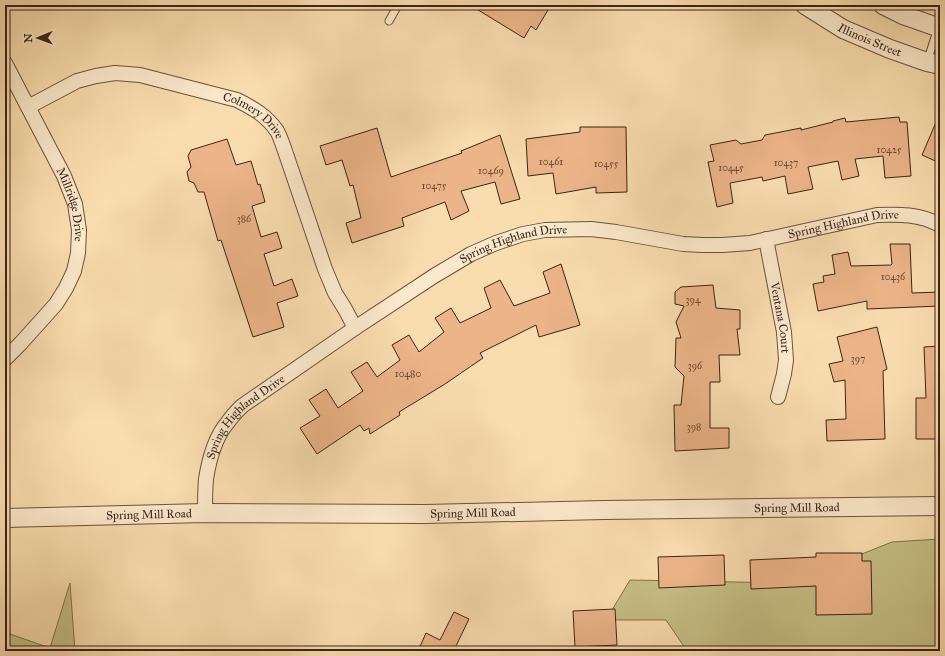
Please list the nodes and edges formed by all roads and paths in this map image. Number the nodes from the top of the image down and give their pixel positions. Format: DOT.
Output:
graph roads {
  1 [pos="398,5"];
  2 [pos="805,5"];
  3 [pos="884,5"];
  4 [pos="389,21"];
  5 [pos="940,27"];
  6 [pos="5,63"];
  7 [pos="934,64"];
  8 [pos="28,107"];
  9 [pos="940,225"];
  10 [pos="766,239"];
  11 [pos="355,328"];
  12 [pos="5,359"];
  13 [pos="778,397"];
  14 [pos="940,506"];
  15 [pos="205,513"];
  16 [pos="5,518"];
  1 -- 4 [label="lane"];
  2 -- 7 [label="street, Illinois Street"];
  3 -- 5 [label="street"];
  5 -- 7 [label="lane"];
  6 -- 8 [label="street, Millridge Drive"];
  8 -- 11 [label="street, Colmery Drive"];
  8 -- 12 [label="street, Millridge Drive"];
  9 -- 10 [label="street, Spring Highland Drive"];
  10 -- 11 [label="street, Spring Highland Drive"];
  10 -- 13 [label="street, Ventana Court"];
  11 -- 15 [label="street, Spring Highland Drive"];
  14 -- 15 [label="street, Spring Mill Road"];
  15 -- 16 [label="street, Spring Mill Road"];
}
